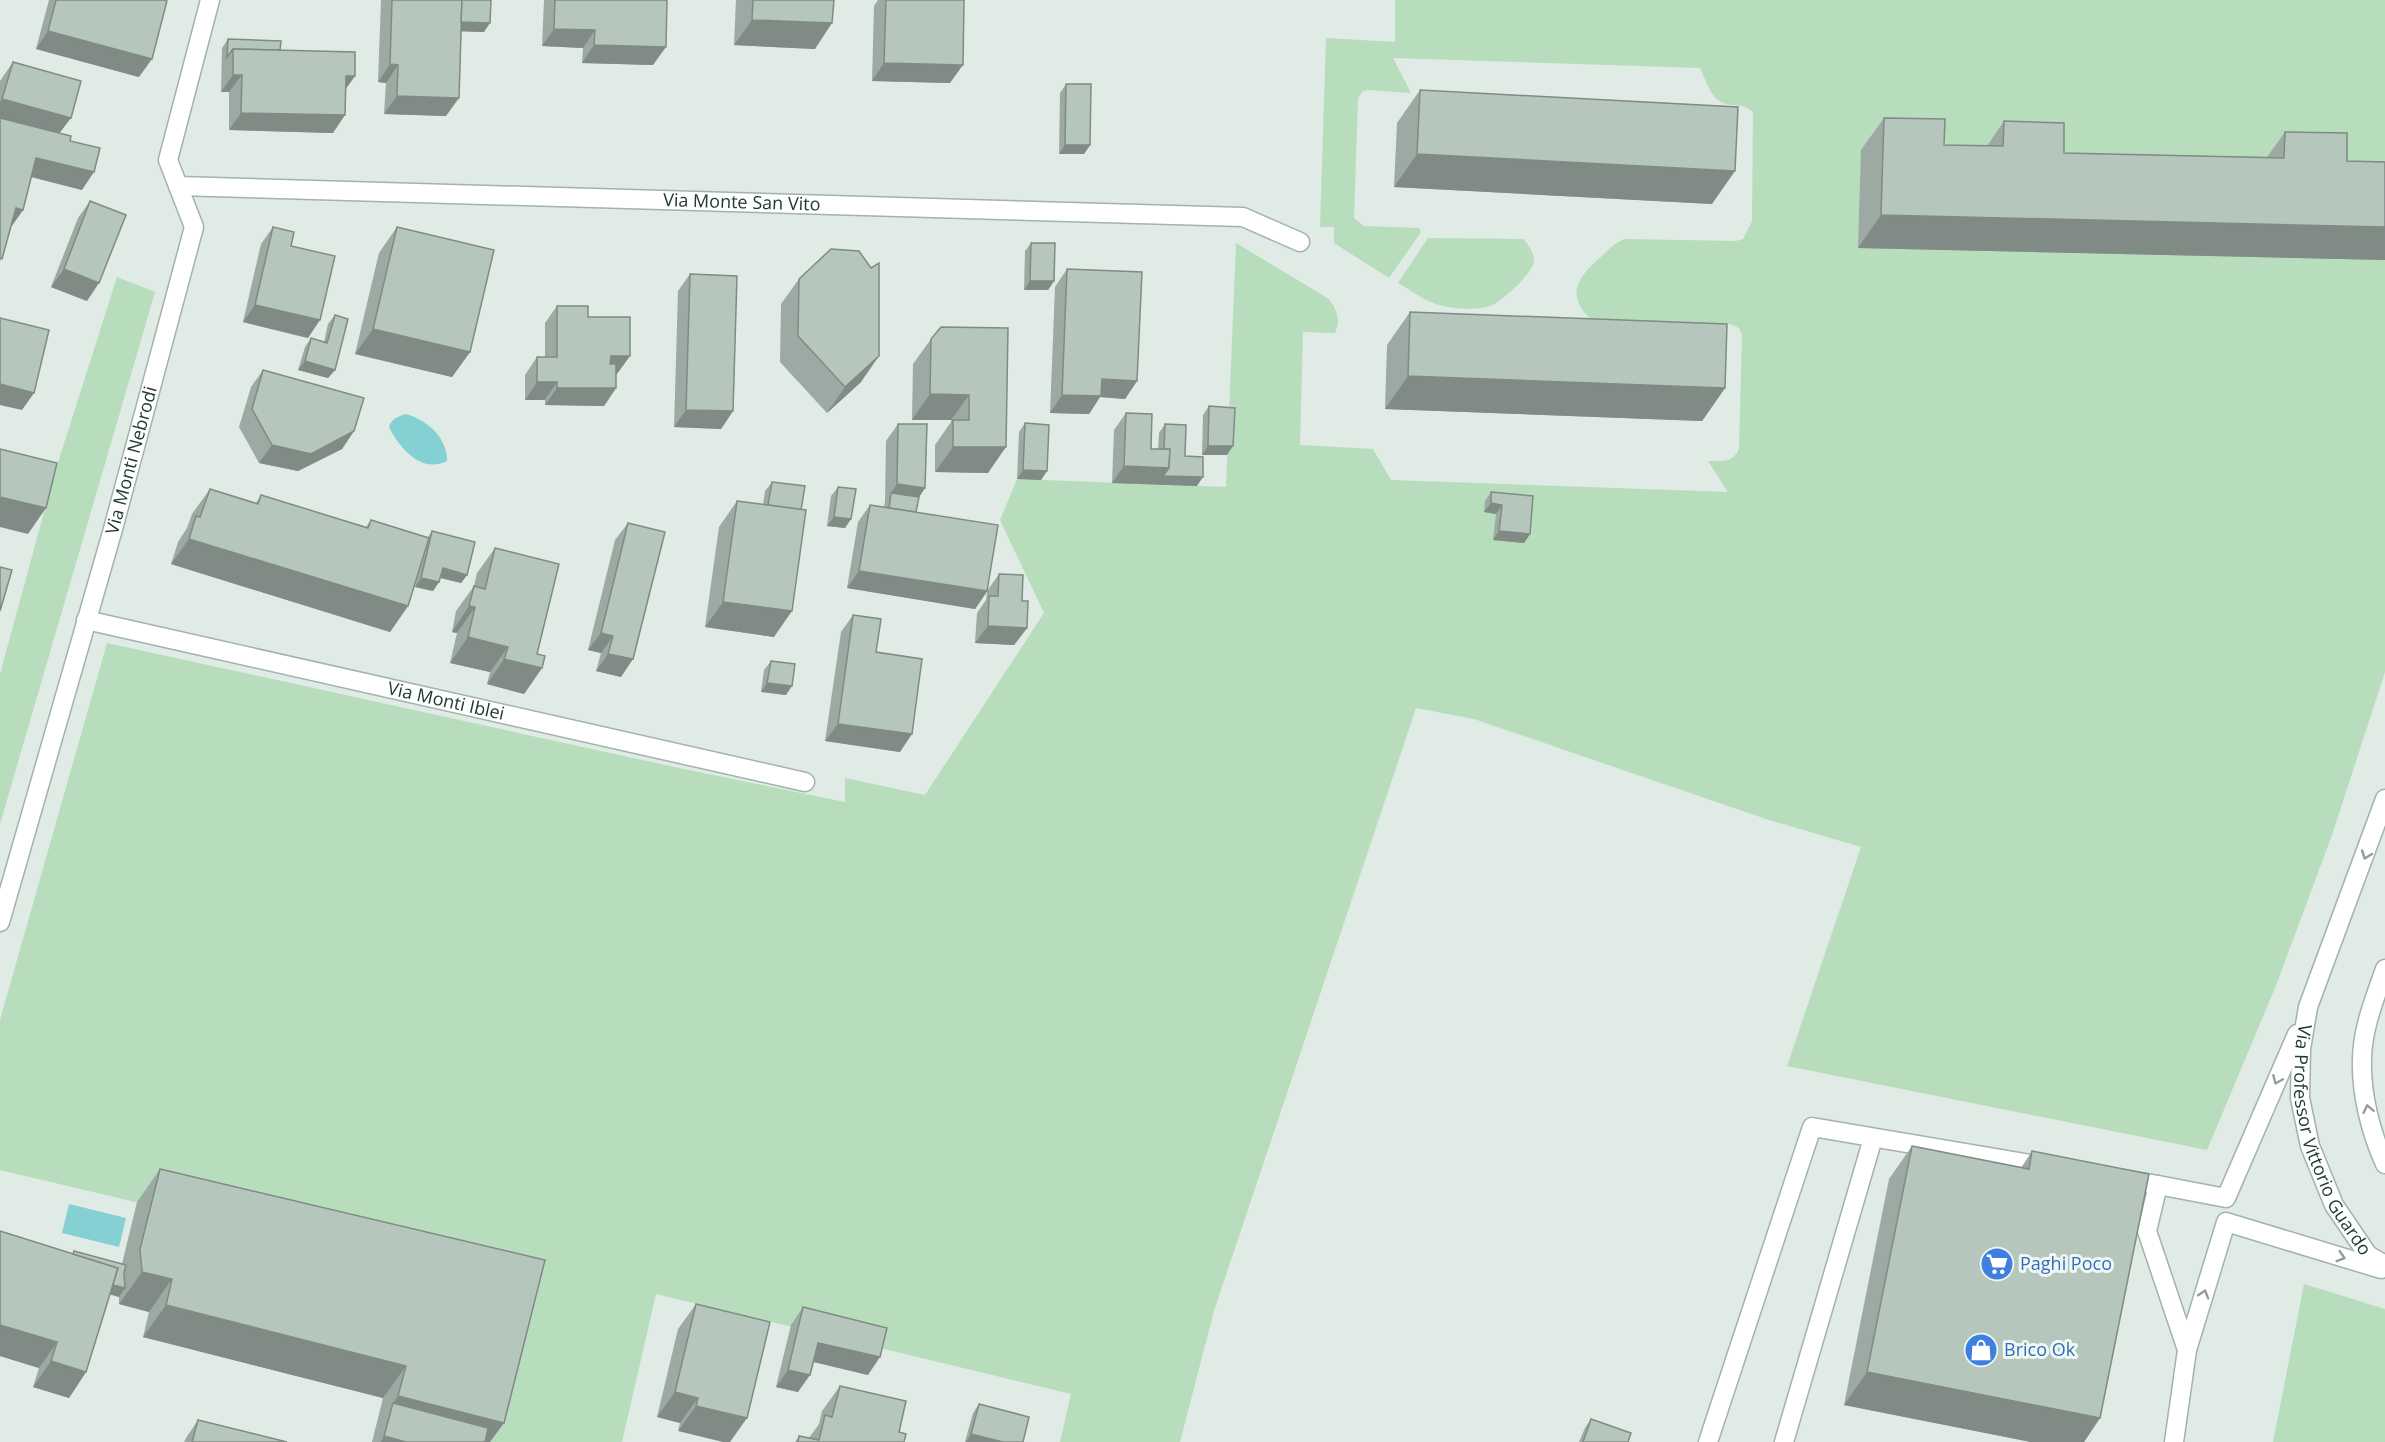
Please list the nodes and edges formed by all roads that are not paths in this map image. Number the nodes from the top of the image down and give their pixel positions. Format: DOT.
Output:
graph roads {
  1 [pos="210,0"];
  2 [pos="178,186"];
  3 [pos="1300,242"];
  4 [pos="86,620"];
  5 [pos="806,782"];
  6 [pos="2385,799"];
  7 [pos="0,922"];
  8 [pos="2385,969"];
  9 [pos="2308,1007"];
  10 [pos="1873,1138"];
  11 [pos="2385,1164"];
  12 [pos="2067,1170"];
  13 [pos="2101,1176"];
  14 [pos="2158,1185"];
  15 [pos="2385,1265"];
  16 [pos="2385,1270"];
  17 [pos="2187,1350"];
  18 [pos="1708,1442"];
  19 [pos="1784,1442"];
  20 [pos="2174,1442"];
  1 -- 2 [label="street, Via Monti Nebrodi"];
  2 -- 3 [label="street, Via Monte San Vito"];
  2 -- 4 [label="street, Via Monti Nebrodi"];
  4 -- 5 [label="street, Via Monti Iblei"];
  4 -- 7 [label="street, Via Monti Nebrodi"];
  6 -- 9 [label="street, Via Professor Vittorio Guardo, one-way"];
  11 -- 8 [label="street, Via Professor Vittorio Guardo, one-way"];
  9 -- 14 [label="street, one-way"];
  9 -- 15 [label="street, Via Professor Vittorio Guardo"];
  10 -- 12 [label="street"];
  10 -- 18 [label="street"];
  10 -- 19 [label="street"];
  13 -- 14 [label="street"];
  14 -- 17 [label="street"];
  17 -- 16 [label="street, one-way"];
  17 -- 20 [label="street"];
}
